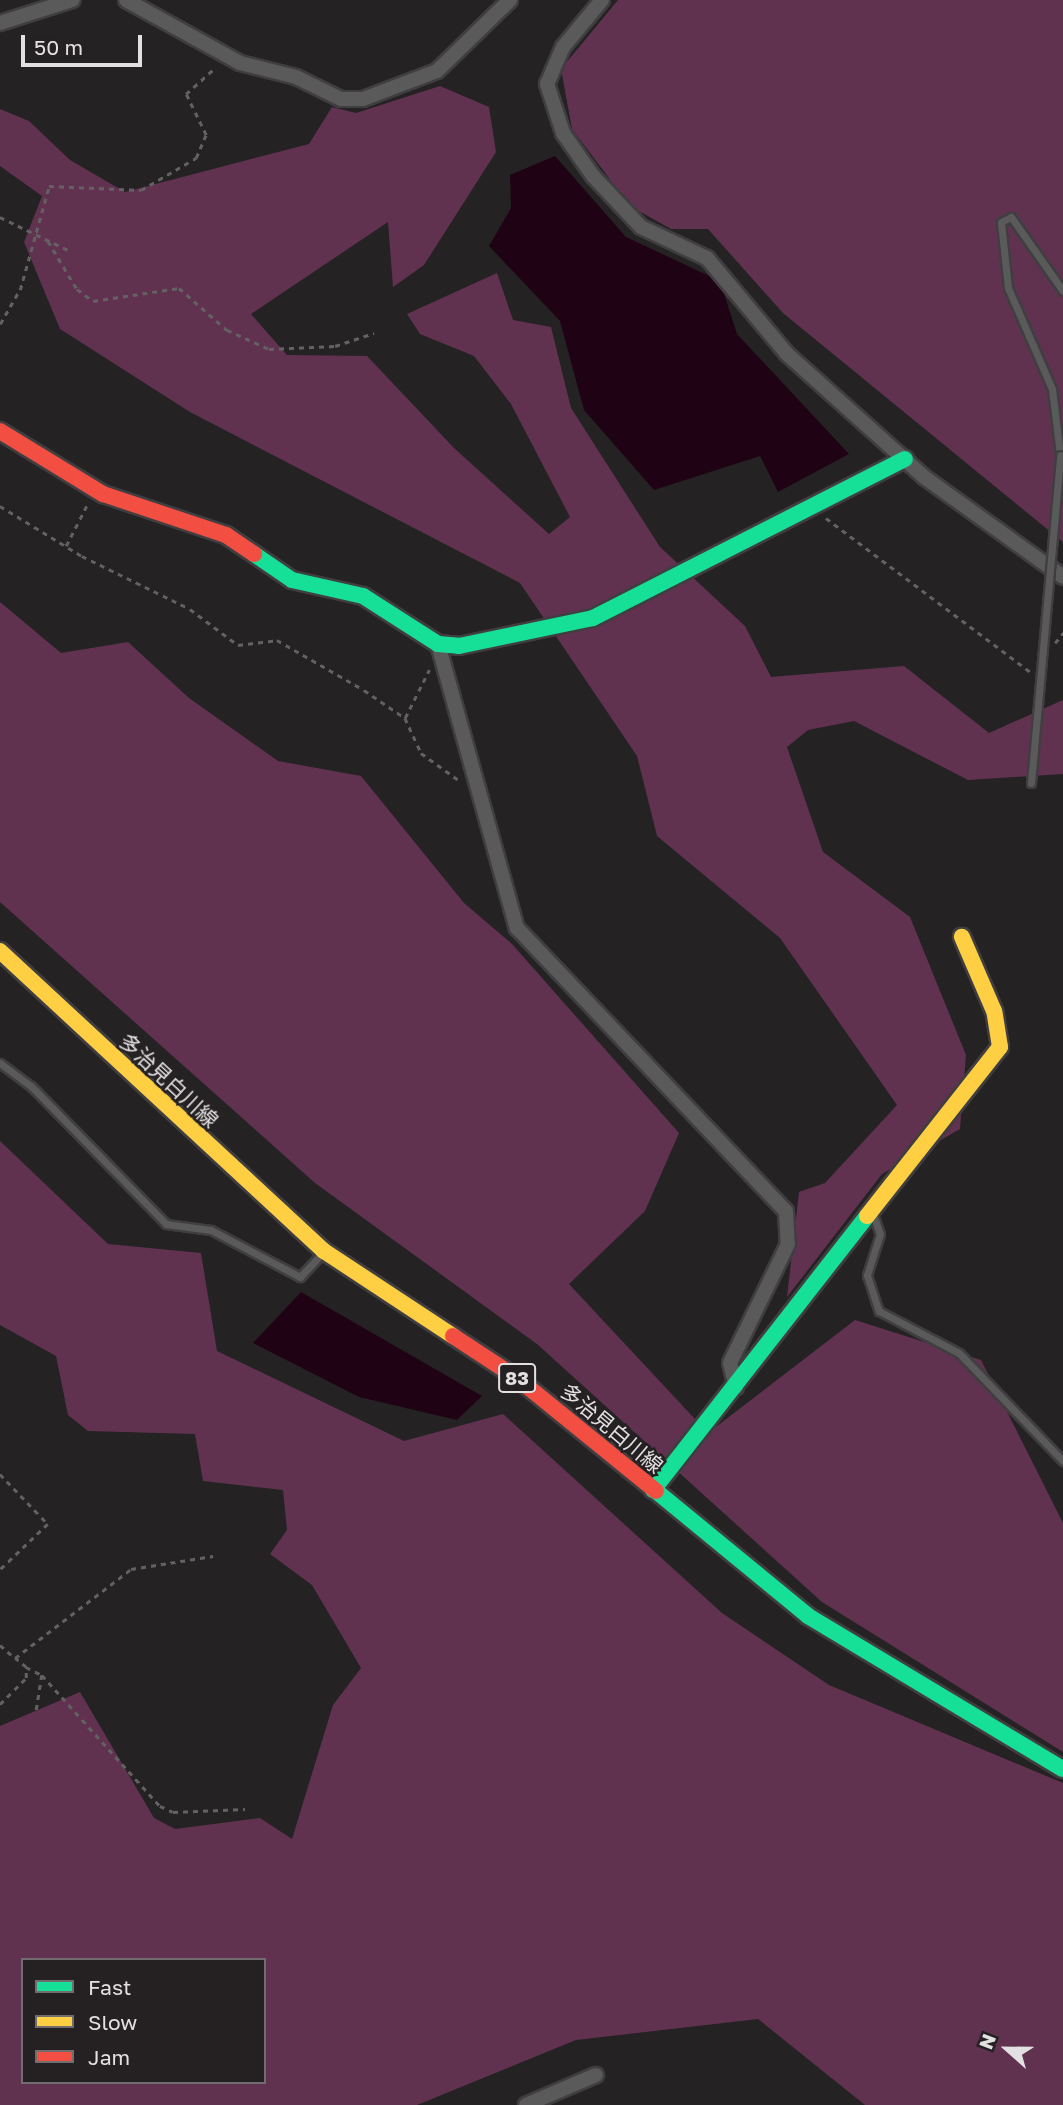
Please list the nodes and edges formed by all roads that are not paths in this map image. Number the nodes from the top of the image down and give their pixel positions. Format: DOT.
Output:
graph roads {
  1 [pos="72,0"];
  2 [pos="126,0"];
  3 [pos="510,0"];
  4 [pos="602,0"];
  5 [pos="0,23"];
  6 [pos="1063,290"];
  7 [pos="0,431"];
  8 [pos="905,459"];
  9 [pos="1063,577"];
  10 [pos="440,651"];
  11 [pos="1031,783"];
  12 [pos="962,937"];
  13 [pos="0,951"];
  14 [pos="0,1063"];
  15 [pos="873,1213"];
  16 [pos="324,1251"];
  17 [pos="736,1387"];
  18 [pos="1063,1461"];
  19 [pos="653,1490"];
  20 [pos="1063,1769"];
  21 [pos="596,2075"];
  22 [pos="526,2105"];
  1 -- 5 [label="street"];
  2 -- 3 [label="street"];
  4 -- 8 [label="street"];
  6 -- 11 [label="lane, bridge"];
  7 -- 10 [label="street"];
  8 -- 9 [label="street"];
  8 -- 10 [label="street"];
  10 -- 17 [label="street"];
  12 -- 15 [label="street"];
  13 -- 16 [label="street, 多治見白川線 / 83"];
  14 -- 16 [label="lane"];
  15 -- 17 [label="street"];
  15 -- 18 [label="lane"];
  16 -- 19 [label="street, 多治見白川線 / 83"];
  17 -- 19 [label="street"];
  19 -- 20 [label="street, 多治見白川線 / 83"];
  21 -- 22 [label="street"];
}
